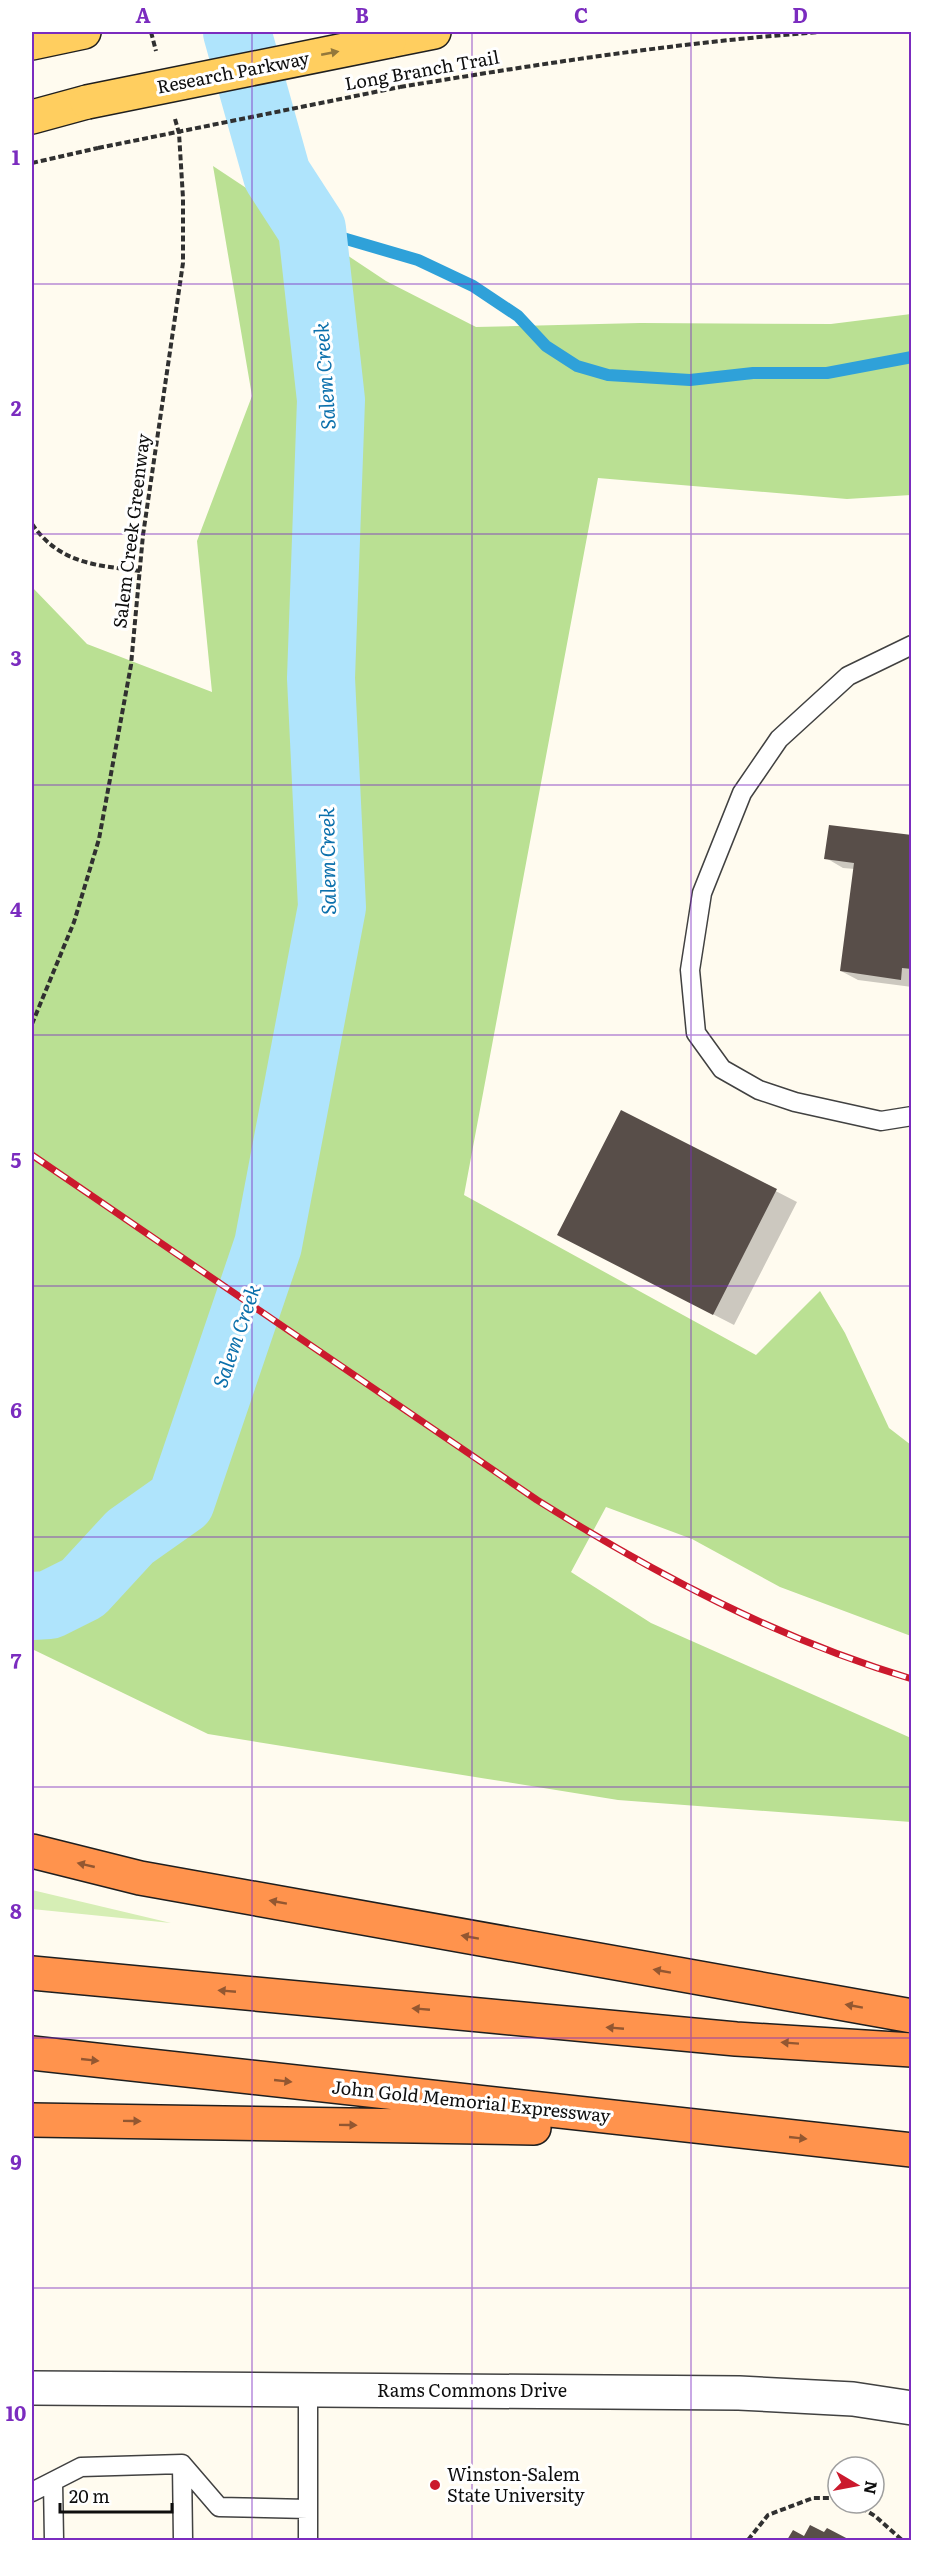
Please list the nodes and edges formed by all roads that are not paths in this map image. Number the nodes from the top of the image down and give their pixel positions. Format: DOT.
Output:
graph roads {
  1 [pos="434,32"];
  2 [pos="78,33"];
  3 [pos="32,43"];
  4 [pos="32,117"];
  5 [pos="912,645"];
  6 [pos="912,1116"];
  7 [pos="32,1851"];
  8 [pos="32,1973"];
  9 [pos="912,2016"];
  10 [pos="912,2050"];
  11 [pos="32,2053"];
  12 [pos="32,2120"];
  13 [pos="740,2132"];
  14 [pos="912,2150"];
  15 [pos="32,2388"];
  16 [pos="308,2390"];
  17 [pos="912,2408"];
  18 [pos="182,2464"];
  19 [pos="53,2482"];
  20 [pos="32,2492"];
  21 [pos="308,2509"];
  22 [pos="54,2541"];
  23 [pos="183,2541"];
  24 [pos="308,2541"];
  4 -- 1 [label="main road, Research Parkway, one-way, bridge"];
  2 -- 3 [label="main road"];
  5 -- 6 [label="lane"];
  9 -- 7 [label="highway, one-way"];
  10 -- 8 [label="highway, one-way"];
  11 -- 13 [label="highway, John Gold Memorial Expressway, one-way"];
  12 -- 13 [label="highway, one-way"];
  13 -- 14 [label="highway, John Gold Memorial Expressway, one-way"];
  15 -- 16 [label="street, Rams Commons Drive"];
  16 -- 17 [label="street, Rams Commons Drive"];
  16 -- 21 [label="lane"];
  18 -- 19 [label="lane"];
  18 -- 21 [label="lane"];
  18 -- 23 [label="lane"];
  19 -- 20 [label="lane"];
  19 -- 22 [label="lane"];
  21 -- 24 [label="lane"];
}
